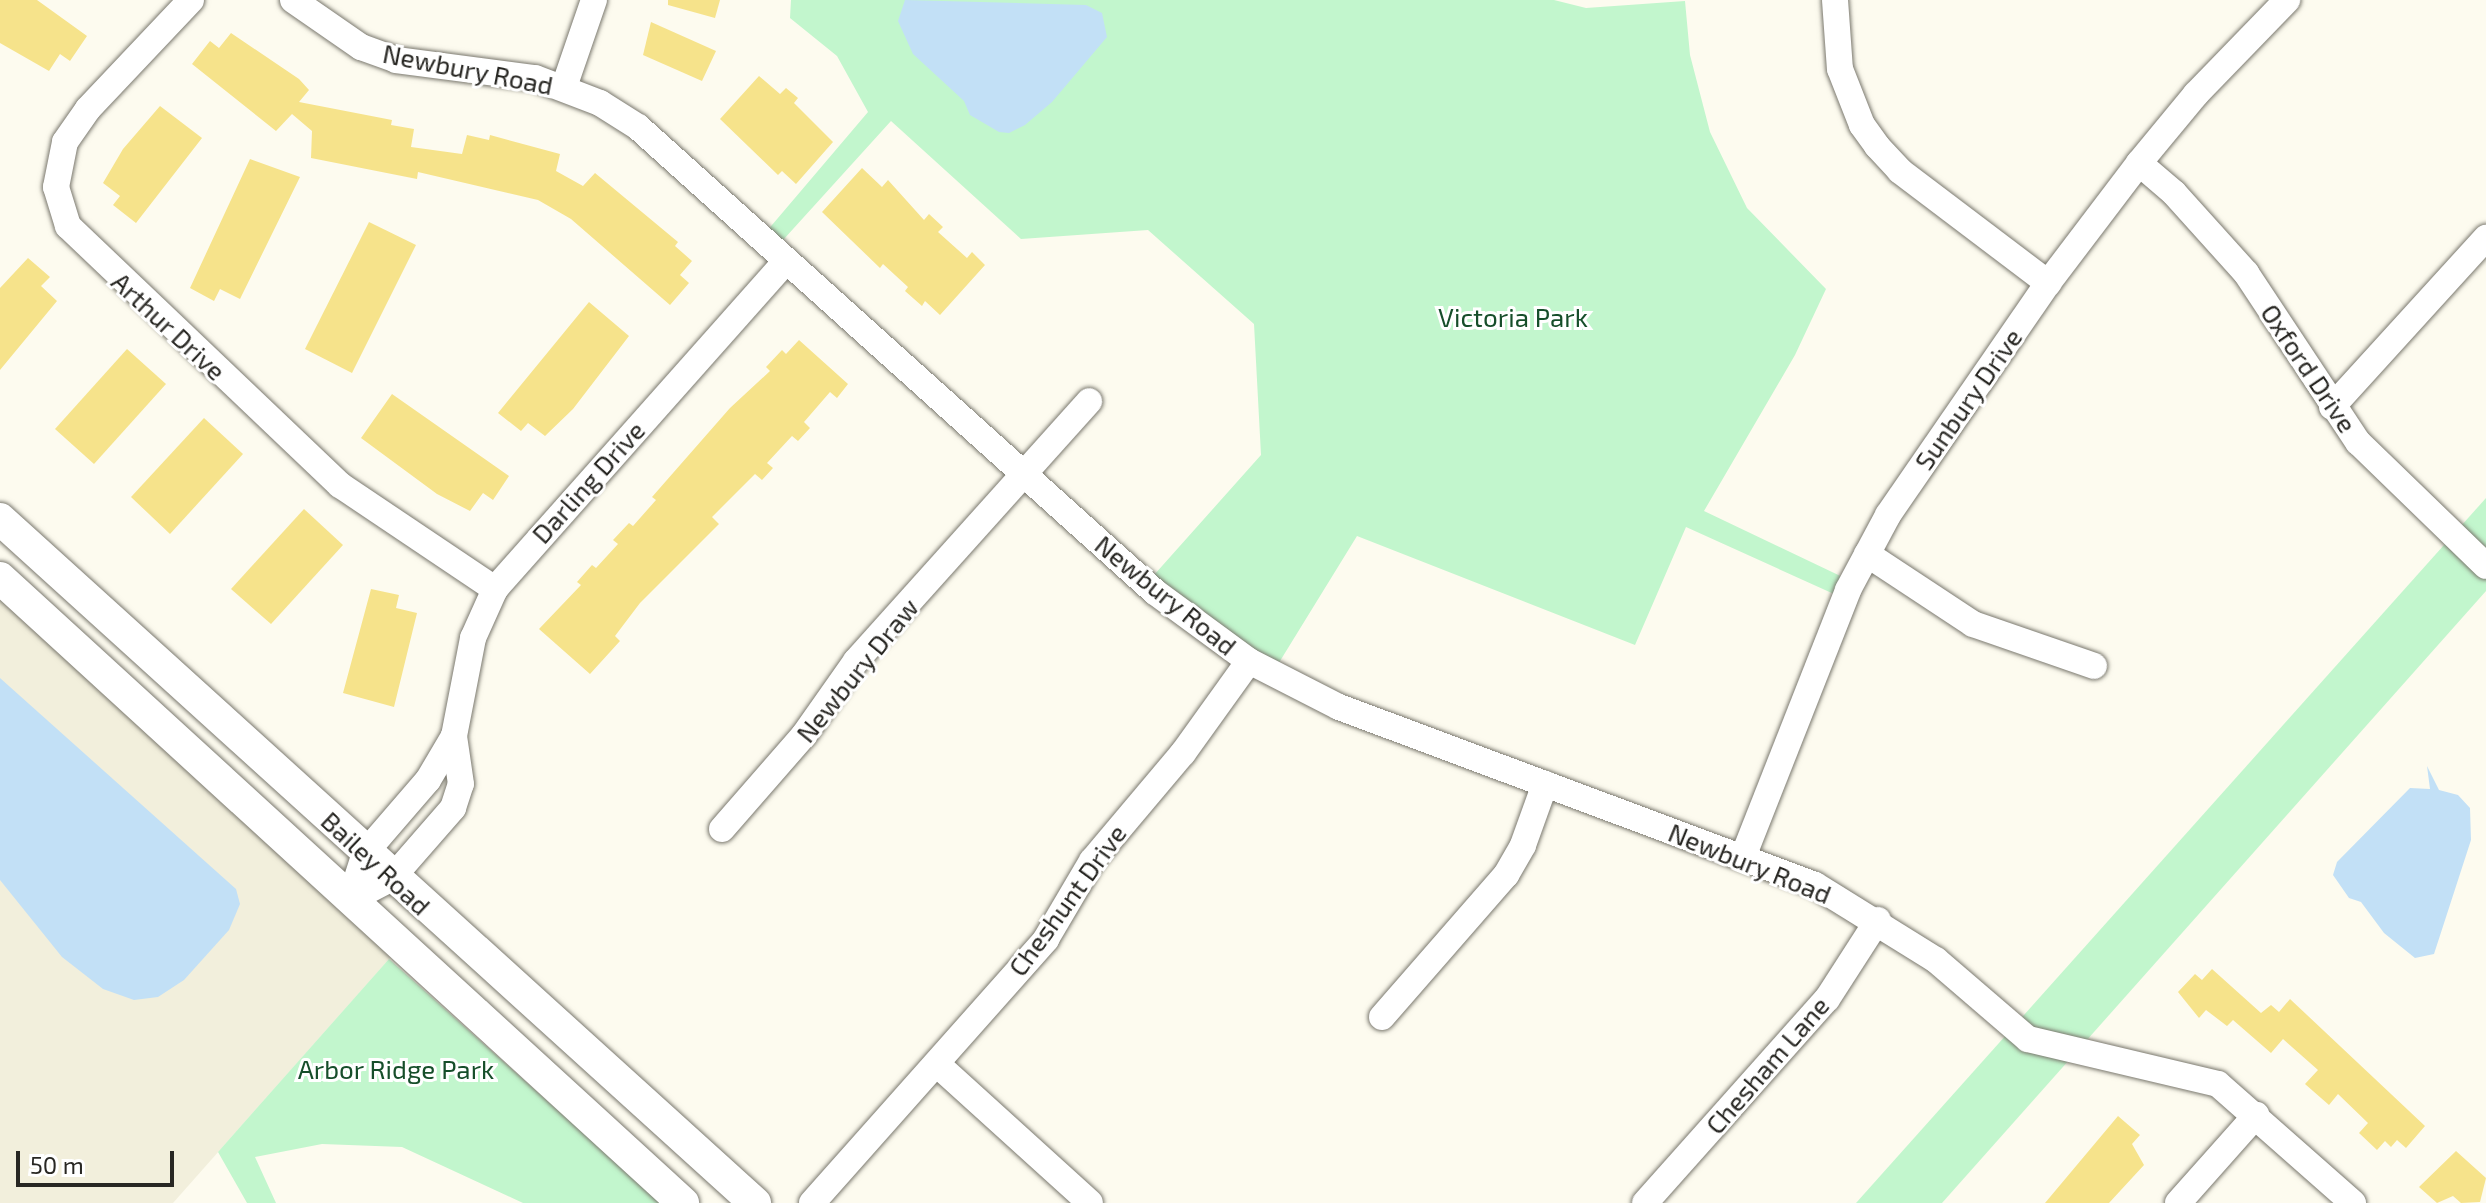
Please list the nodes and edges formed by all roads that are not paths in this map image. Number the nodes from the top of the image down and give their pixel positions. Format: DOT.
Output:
graph roads {
  1 [pos="191,0"];
  2 [pos="293,0"];
  3 [pos="594,0"];
  4 [pos="1835,0"];
  5 [pos="2287,0"];
  6 [pos="564,87"];
  7 [pos="2139,163"];
  8 [pos="2486,238"];
  9 [pos="786,261"];
  10 [pos="2048,283"];
  11 [pos="1089,401"];
  12 [pos="2332,407"];
  13 [pos="1024,475"];
  14 [pos="0,519"];
  15 [pos="1867,554"];
  16 [pos="2486,566"];
  17 [pos="0,578"];
  18 [pos="495,589"];
  19 [pos="1249,661"];
  20 [pos="2094,666"];
  21 [pos="454,736"];
  22 [pos="1545,784"];
  23 [pos="722,829"];
  24 [pos="365,853"];
  25 [pos="1743,857"];
  26 [pos="392,878"];
  27 [pos="350,900"];
  28 [pos="1878,920"];
  29 [pos="1382,1017"];
  30 [pos="938,1065"];
  31 [pos="2256,1115"];
  32 [pos="683,1203"];
  33 [pos="755,1203"];
  34 [pos="812,1203"];
  35 [pos="1090,1203"];
  36 [pos="1645,1203"];
  37 [pos="2178,1203"];
  38 [pos="2353,1203"];
  1 -- 18 [label="street, Arthur Drive"];
  2 -- 6 [label="street, Newbury Road"];
  3 -- 6 [label="street"];
  4 -- 10 [label="street"];
  5 -- 7 [label="street, Sunbury Drive"];
  6 -- 9 [label="street, Newbury Road"];
  7 -- 10 [label="street, Sunbury Drive"];
  7 -- 12 [label="street, Oxford Drive"];
  8 -- 12 [label="street"];
  9 -- 13 [label="street, Newbury Road"];
  9 -- 18 [label="street, Darling Drive"];
  10 -- 15 [label="street, Sunbury Drive"];
  11 -- 13 [label="street, Newbury Draw"];
  12 -- 16 [label="street, Oxford Drive"];
  13 -- 19 [label="street, Newbury Road"];
  13 -- 23 [label="street, Newbury Draw"];
  14 -- 24 [label="main road, Bailey Road"];
  15 -- 20 [label="street"];
  15 -- 25 [label="street, Sunbury Drive"];
  17 -- 27 [label="main road, Bailey Road"];
  18 -- 21 [label="street, Darling Drive"];
  19 -- 22 [label="street, Newbury Road"];
  19 -- 30 [label="street, Cheshunt Drive"];
  21 -- 24 [label="street, Darling Drive"];
  21 -- 26 [label="street, Darling Drive"];
  22 -- 25 [label="street, Newbury Road"];
  22 -- 29 [label="street"];
  24 -- 26 [label="main road, Bailey Road"];
  24 -- 27 [label="street, Darling Drive"];
  25 -- 28 [label="street, Newbury Road"];
  26 -- 27 [label="street, Darling Drive"];
  26 -- 33 [label="main road, Bailey Road"];
  27 -- 32 [label="main road, Bailey Road"];
  28 -- 31 [label="street, Newbury Road"];
  28 -- 36 [label="street, Chesham Lane"];
  30 -- 34 [label="street, Cheshunt Drive"];
  30 -- 35 [label="street"];
  31 -- 37 [label="street"];
  31 -- 38 [label="street, Newbury Road"];
}
